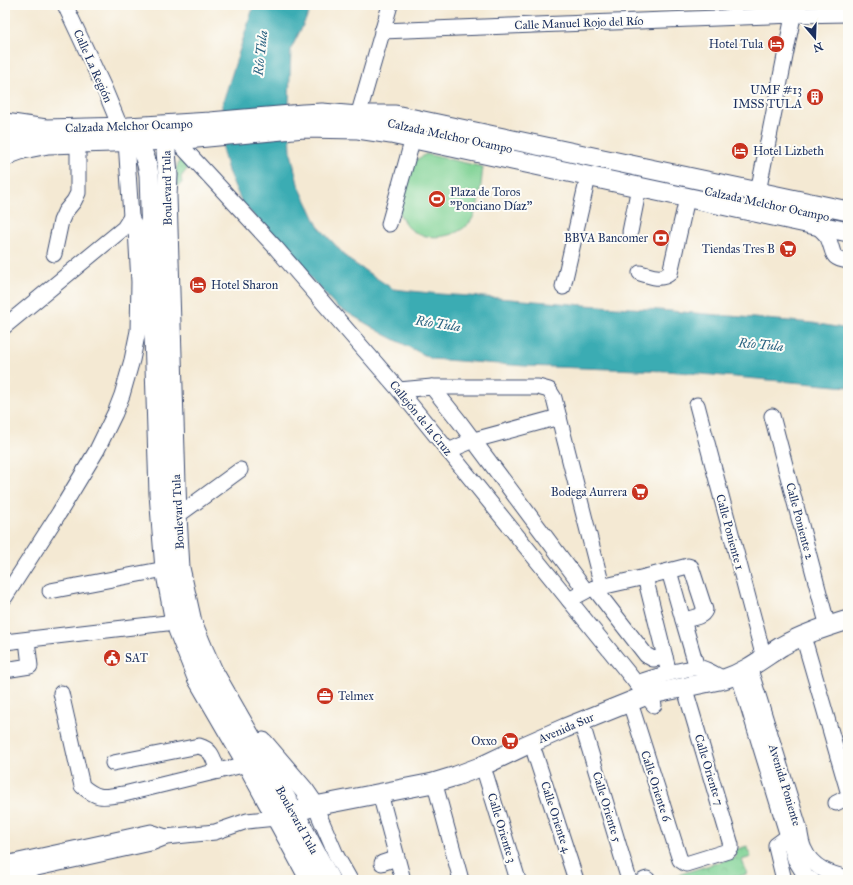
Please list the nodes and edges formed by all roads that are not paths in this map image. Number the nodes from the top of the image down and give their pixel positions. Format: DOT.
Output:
graph roads {
  1 [pos="65,5"];
  2 [pos="390,5"];
  3 [pos="794,10"];
  4 [pos="848,14"];
  5 [pos="382,31"];
  6 [pos="349,122"];
  7 [pos="5,123"];
  8 [pos="211,129"];
  9 [pos="478,132"];
  10 [pos="5,134"];
  11 [pos="47,136"];
  12 [pos="146,136"];
  13 [pos="5,138"];
  14 [pos="78,142"];
  15 [pos="452,142"];
  16 [pos="410,149"];
  17 [pos="436,155"];
  18 [pos="491,156"];
  19 [pos="5,157"];
  20 [pos="620,167"];
  21 [pos="508,170"];
  22 [pos="586,186"];
  23 [pos="637,197"];
  24 [pos="685,207"];
  25 [pos="751,209"];
  26 [pos="848,211"];
  27 [pos="131,217"];
  28 [pos="848,221"];
  29 [pos="389,224"];
  30 [pos="823,231"];
  31 [pos="630,232"];
  32 [pos="848,232"];
  33 [pos="848,241"];
  34 [pos="54,254"];
  35 [pos="848,261"];
  36 [pos="640,273"];
  37 [pos="564,287"];
  38 [pos="5,326"];
  39 [pos="145,330"];
  40 [pos="432,387"];
  41 [pos="399,390"];
  42 [pos="697,405"];
  43 [pos="772,416"];
  44 [pos="559,417"];
  45 [pos="474,440"];
  46 [pos="448,451"];
  47 [pos="240,470"];
  48 [pos="178,516"];
  49 [pos="166,569"];
  50 [pos="669,571"];
  51 [pos="644,577"];
  52 [pos="594,588"];
  53 [pos="50,591"];
  54 [pos="5,597"];
  55 [pos="569,600"];
  56 [pos="683,620"];
  57 [pos="848,620"];
  58 [pos="175,622"];
  59 [pos="828,626"];
  60 [pos="848,632"];
  61 [pos="28,640"];
  62 [pos="5,642"];
  63 [pos="806,646"];
  64 [pos="665,657"];
  65 [pos="764,658"];
  66 [pos="697,668"];
  67 [pos="5,670"];
  68 [pos="669,673"];
  69 [pos="740,676"];
  70 [pos="61,693"];
  71 [pos="646,694"];
  72 [pos="687,696"];
  73 [pos="631,708"];
  74 [pos="245,728"];
  75 [pos="583,728"];
  76 [pos="535,754"];
  77 [pos="113,763"];
  78 [pos="247,764"];
  79 [pos="218,771"];
  80 [pos="486,776"];
  81 [pos="848,791"];
  82 [pos="437,792"];
  83 [pos="382,802"];
  84 [pos="318,811"];
  85 [pos="288,821"];
  86 [pos="793,832"];
  87 [pos="166,837"];
  88 [pos="397,858"];
  89 [pos="680,860"];
  90 [pos="382,863"];
  91 [pos="5,864"];
  92 [pos="5,875"];
  93 [pos="305,877"];
  94 [pos="830,877"];
  95 [pos="848,878"];
  96 [pos="330,880"];
  97 [pos="350,880"];
  98 [pos="403,880"];
  99 [pos="461,880"];
  100 [pos="518,880"];
  101 [pos="576,880"];
  102 [pos="629,880"];
  103 [pos="784,880"];
  104 [pos="812,880"];
  1 -- 12 [label="street, Calle La Región"];
  2 -- 5 [label="street"];
  3 -- 4 [label="street, Calle Manuel Rojo del Río"];
  3 -- 5 [label="street, Calle Manuel Rojo del Río"];
  3 -- 25 [label="street"];
  5 -- 6 [label="street"];
  6 -- 8 [label="main road, Calzada Melchor Ocampo"];
  6 -- 9 [label="main road"];
  6 -- 15 [label="main road, Calzada Melchor Ocampo"];
  6 -- 16 [label="main road"];
  7 -- 11 [label="main road"];
  8 -- 12 [label="main road, Calzada Melchor Ocampo"];
  8 -- 12 [label="main road, Calzada Melchor Ocampo"];
  9 -- 15 [label="main road"];
  9 -- 20 [label="main road"];
  10 -- 11 [label="main road"];
  11 -- 12 [label="main road, Calzada Melchor Ocampo"];
  11 -- 13 [label="main road"];
  11 -- 14 [label="main road, Calzada Melchor Ocampo"];
  11 -- 19 [label="main road"];
  12 -- 14 [label="main road, Calzada Melchor Ocampo"];
  12 -- 27 [label="street"];
  12 -- 39 [label="main road, Boulevard Tula"];
  12 -- 41 [label="street, Callejón de la Cruz"];
  12 -- 48 [label="main road, Boulevard Tula"];
  14 -- 34 [label="street"];
  15 -- 17 [label="main road"];
  15 -- 18 [label="main road, Calzada Melchor Ocampo"];
  15 -- 20 [label="main road, Calzada Melchor Ocampo"];
  16 -- 17 [label="main road"];
  16 -- 29 [label="street"];
  17 -- 21 [label="main road"];
  18 -- 21 [label="main road"];
  18 -- 25 [label="main road, Calzada Melchor Ocampo"];
  20 -- 25 [label="main road, Calzada Melchor Ocampo"];
  21 -- 22 [label="main road"];
  22 -- 23 [label="main road"];
  22 -- 37 [label="street"];
  23 -- 24 [label="main road"];
  23 -- 31 [label="street"];
  24 -- 25 [label="main road"];
  24 -- 36 [label="street"];
  25 -- 26 [label="main road"];
  25 -- 28 [label="main road, Calzada Melchor Ocampo"];
  25 -- 30 [label="main road, Calzada Melchor Ocampo"];
  27 -- 38 [label="street"];
  27 -- 39 [label="street"];
  30 -- 32 [label="main road, Calzada Melchor Ocampo"];
  30 -- 33 [label="main road"];
  30 -- 35 [label="street"];
  39 -- 49 [label="main road, Boulevard Tula"];
  39 -- 54 [label="street"];
  40 -- 41 [label="street"];
  40 -- 44 [label="street"];
  40 -- 45 [label="street"];
  41 -- 46 [label="street, Callejón de la Cruz"];
  42 -- 65 [label="street, Calle Poniente 1"];
  43 -- 59 [label="street, Calle Poniente 2"];
  44 -- 45 [label="street"];
  44 -- 52 [label="street"];
  45 -- 46 [label="street"];
  45 -- 52 [label="street"];
  46 -- 55 [label="street, Callejón de la Cruz"];
  47 -- 48 [label="street"];
  48 -- 74 [label="main road, Boulevard Tula"];
  49 -- 53 [label="street"];
  49 -- 58 [label="main road, Boulevard Tula"];
  50 -- 51 [label="street"];
  50 -- 56 [label="street"];
  50 -- 56 [label="street"];
  51 -- 52 [label="street"];
  51 -- 64 [label="street"];
  52 -- 55 [label="street"];
  52 -- 64 [label="street"];
  55 -- 71 [label="street, Callejón de la Cruz"];
  56 -- 66 [label="street"];
  57 -- 59 [label="main road, Avenida Sur"];
  58 -- 61 [label="street"];
  58 -- 78 [label="main road, Boulevard Tula"];
  59 -- 65 [label="main road, Avenida Sur"];
  60 -- 63 [label="main road, Avenida Sur"];
  61 -- 62 [label="street"];
  61 -- 67 [label="street"];
  63 -- 69 [label="main road, Avenida Sur"];
  63 -- 81 [label="street"];
  64 -- 68 [label="street"];
  65 -- 69 [label="main road, Avenida Sur"];
  66 -- 68 [label="street"];
  66 -- 69 [label="street"];
  68 -- 71 [label="street"];
  69 -- 71 [label="main road, Avenida Sur"];
  69 -- 72 [label="main road, Avenida Sur"];
  69 -- 86 [label="street, Avenida Poniente"];
  70 -- 79 [label="street"];
  71 -- 72 [label="main road, Avenida Sur"];
  71 -- 73 [label="main road, Avenida Sur"];
  72 -- 89 [label="street, Calle Oriente 7"];
  73 -- 75 [label="main road, Avenida Sur"];
  73 -- 89 [label="street, Calle Oriente 6"];
  74 -- 84 [label="main road"];
  74 -- 85 [label="main road, Boulevard Tula"];
  75 -- 76 [label="main road, Avenida Sur"];
  75 -- 84 [label="main road, Avenida Sur"];
  75 -- 102 [label="street, Calle Oriente 5"];
  76 -- 80 [label="main road, Avenida Sur"];
  76 -- 101 [label="street, Calle Oriente 4"];
  77 -- 79 [label="street"];
  78 -- 79 [label="street"];
  78 -- 85 [label="main road, Boulevard Tula"];
  80 -- 82 [label="main road, Avenida Sur"];
  80 -- 100 [label="street, Calle Oriente 3"];
  82 -- 83 [label="main road, Avenida Sur"];
  82 -- 99 [label="street"];
  83 -- 84 [label="main road, Avenida Sur"];
  83 -- 88 [label="street"];
  84 -- 85 [label="main road, Avenida Sur"];
  84 -- 97 [label="street"];
  85 -- 87 [label="street"];
  85 -- 93 [label="main road, Boulevard Tula"];
  85 -- 96 [label="main road, Boulevard Tula"];
  86 -- 94 [label="street, Avenida Poniente"];
  86 -- 103 [label="street"];
  86 -- 104 [label="street, Avenida Poniente"];
  87 -- 91 [label="street"];
  87 -- 92 [label="street"];
  88 -- 90 [label="street"];
  88 -- 98 [label="street"];
  94 -- 95 [label="street, Avenida Poniente"];
}
